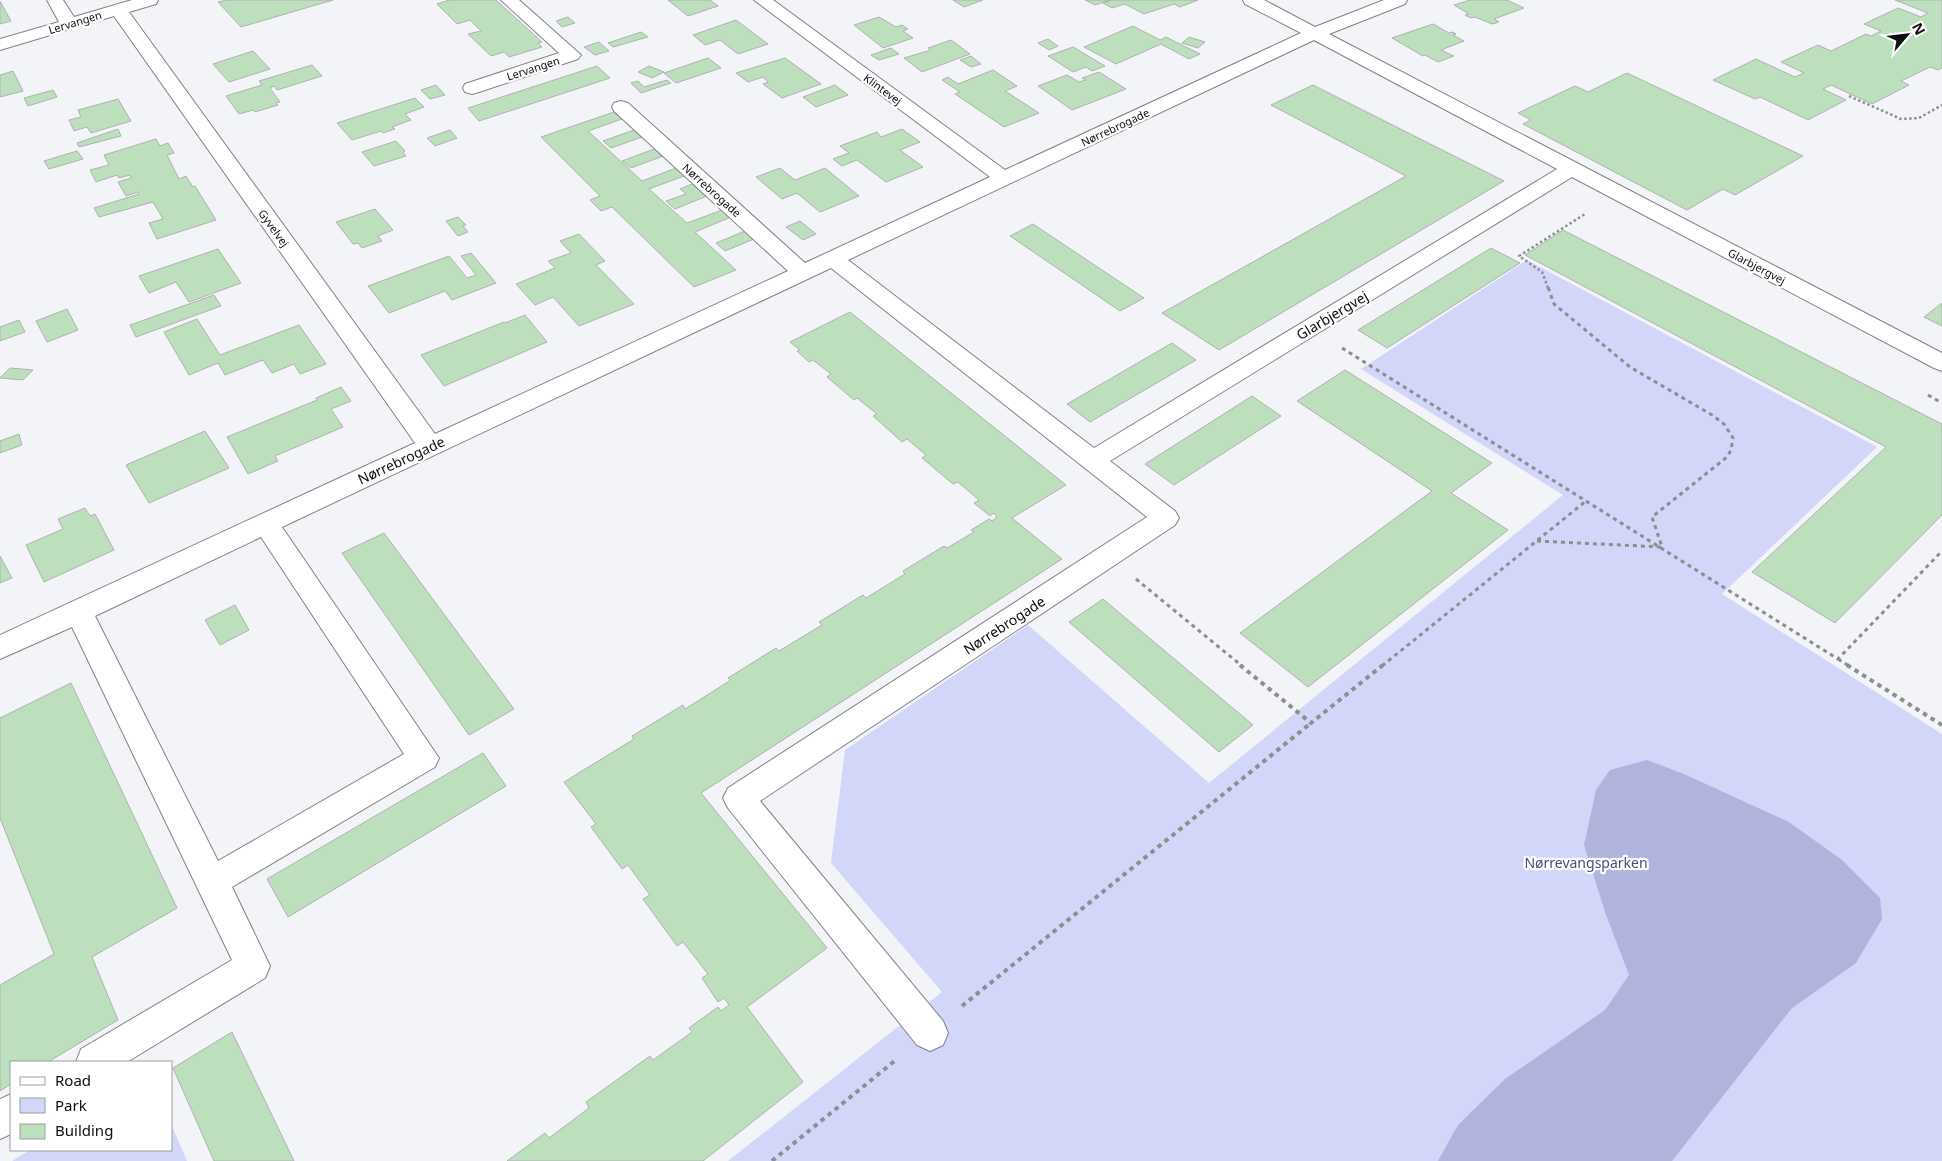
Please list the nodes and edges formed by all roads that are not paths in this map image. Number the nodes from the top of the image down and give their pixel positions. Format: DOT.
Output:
graph roads {
  1 [pos="55,0"];
  2 [pos="150,0"];
  3 [pos="509,0"];
  4 [pos="762,0"];
  5 [pos="1251,0"];
  6 [pos="1399,0"];
  7 [pos="118,9"];
  8 [pos="69,24"];
  9 [pos="1315,34"];
  10 [pos="0,45"];
  11 [pos="472,88"];
  12 [pos="621,107"];
  13 [pos="1572,168"];
  14 [pos="1005,179"];
  15 [pos="832,258"];
  16 [pos="803,272"];
  17 [pos="1942,363"];
  18 [pos="431,447"];
  19 [pos="1092,461"];
  20 [pos="266,524"];
  21 [pos="79,611"];
  22 [pos="0,648"];
  23 [pos="211,882"];
  24 [pos="930,1032"];
  25 [pos="96,1061"];
  1 -- 8 [label="street"];
  2 -- 7 [label="street, Lervangen"];
  3 -- 11 [label="street, Lervangen"];
  4 -- 14 [label="street, Klintevej"];
  5 -- 9 [label="street, Glarbjergvej"];
  6 -- 9 [label="street, Nørrebrogade"];
  7 -- 8 [label="street, Lervangen"];
  7 -- 18 [label="street, Gyvelvej"];
  8 -- 10 [label="street, Lervangen"];
  9 -- 13 [label="street, Glarbjergvej"];
  9 -- 14 [label="street, Nørrebrogade"];
  12 -- 16 [label="street, Nørrebrogade"];
  13 -- 17 [label="street, Glarbjergvej"];
  13 -- 19 [label="street, Glarbjergvej"];
  14 -- 15 [label="street, Nørrebrogade"];
  15 -- 16 [label="street, Nørrebrogade"];
  15 -- 19 [label="street, Nørrebrogade"];
  16 -- 18 [label="street, Nørrebrogade"];
  18 -- 20 [label="street, Nørrebrogade"];
  19 -- 24 [label="street, Nørrebrogade"];
  20 -- 21 [label="street, Nørrebrogade"];
  20 -- 23 [label="street"];
  21 -- 22 [label="street, Nørrebrogade"];
  21 -- 23 [label="street"];
  23 -- 25 [label="street"];
}
